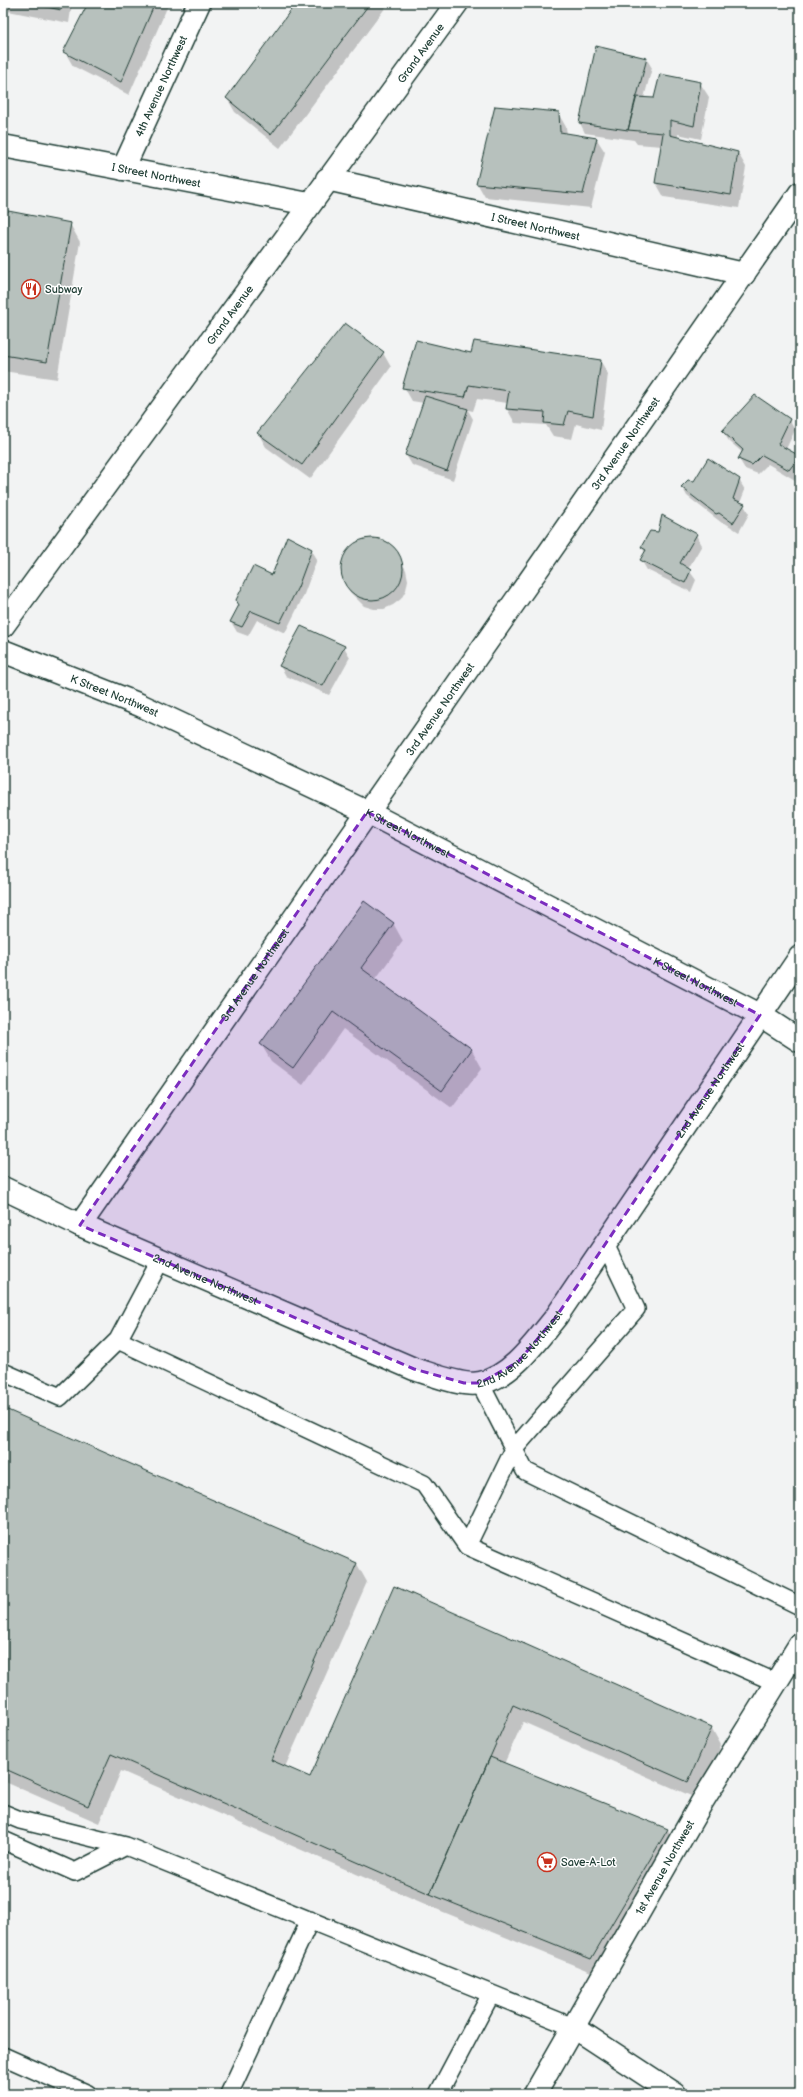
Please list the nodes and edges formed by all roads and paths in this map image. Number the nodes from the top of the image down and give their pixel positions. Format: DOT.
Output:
graph roads {
  1 [pos="199,3"];
  2 [pos="457,3"];
  3 [pos="3,146"];
  4 [pos="123,169"];
  5 [pos="327,179"];
  6 [pos="800,193"];
  7 [pos="309,204"];
  8 [pos="744,274"];
  9 [pos="3,626"];
  10 [pos="3,651"];
  11 [pos="367,812"];
  12 [pos="800,957"];
  13 [pos="760,1015"];
  14 [pos="800,1041"];
  15 [pos="3,1188"];
  16 [pos="80,1225"];
  17 [pos="605,1244"];
  18 [pos="161,1259"];
  19 [pos="118,1340"];
  20 [pos="3,1372"];
  21 [pos="480,1384"];
  22 [pos="514,1449"];
  23 [pos="467,1546"];
  24 [pos="800,1606"];
  25 [pos="800,1644"];
  26 [pos="777,1682"];
  27 [pos="3,1813"];
  28 [pos="3,1840"];
  29 [pos="126,1846"];
  30 [pos="310,1920"];
  31 [pos="491,1994"];
  32 [pos="574,2027"];
  33 [pos="3,2056"];
  34 [pos="88,2094"];
  35 [pos="229,2094"];
  36 [pos="438,2094"];
  37 [pos="536,2094"];
  38 [pos="675,2094"];
  1 -- 4 [label="street, 4th Avenue Northwest"];
  2 -- 5 [label="street, Grand Avenue"];
  3 -- 4 [label="street, I Street Northwest"];
  4 -- 7 [label="street, I Street Northwest"];
  5 -- 7 [label="street, Grand Avenue"];
  5 -- 8 [label="street, I Street Northwest"];
  6 -- 8 [label="street, 3rd Avenue Northwest"];
  7 -- 9 [label="street, Grand Avenue"];
  8 -- 11 [label="street, 3rd Avenue Northwest"];
  10 -- 11 [label="street, K Street Northwest"];
  11 -- 13 [label="street, K Street Northwest"];
  11 -- 16 [label="street, 3rd Avenue Northwest"];
  12 -- 13 [label="street, 2nd Avenue Northwest"];
  13 -- 14 [label="street, K Street Northwest"];
  13 -- 17 [label="street, 2nd Avenue Northwest"];
  15 -- 16 [label="street, 2nd Avenue Northwest"];
  16 -- 18 [label="street, 2nd Avenue Northwest"];
  17 -- 21 [label="street, 2nd Avenue Northwest"];
  17 -- 22 [label="lane"];
  18 -- 19 [label="lane"];
  18 -- 21 [label="street, 2nd Avenue Northwest"];
  19 -- 20 [label="lane"];
  19 -- 23 [label="lane"];
  21 -- 22 [label="lane"];
  22 -- 23 [label="lane"];
  22 -- 24 [label="lane"];
  23 -- 26 [label="lane"];
  25 -- 26 [label="street, 1st Avenue Northwest"];
  26 -- 32 [label="street, 1st Avenue Northwest"];
  27 -- 29 [label="lane"];
  28 -- 29 [label="lane"];
  29 -- 30 [label="lane"];
  30 -- 31 [label="lane"];
  30 -- 35 [label="lane"];
  31 -- 32 [label="lane"];
  31 -- 36 [label="lane"];
  32 -- 37 [label="street, 1st Avenue Northwest"];
  32 -- 38 [label="street"];
  33 -- 34 [label="lane"];
}
